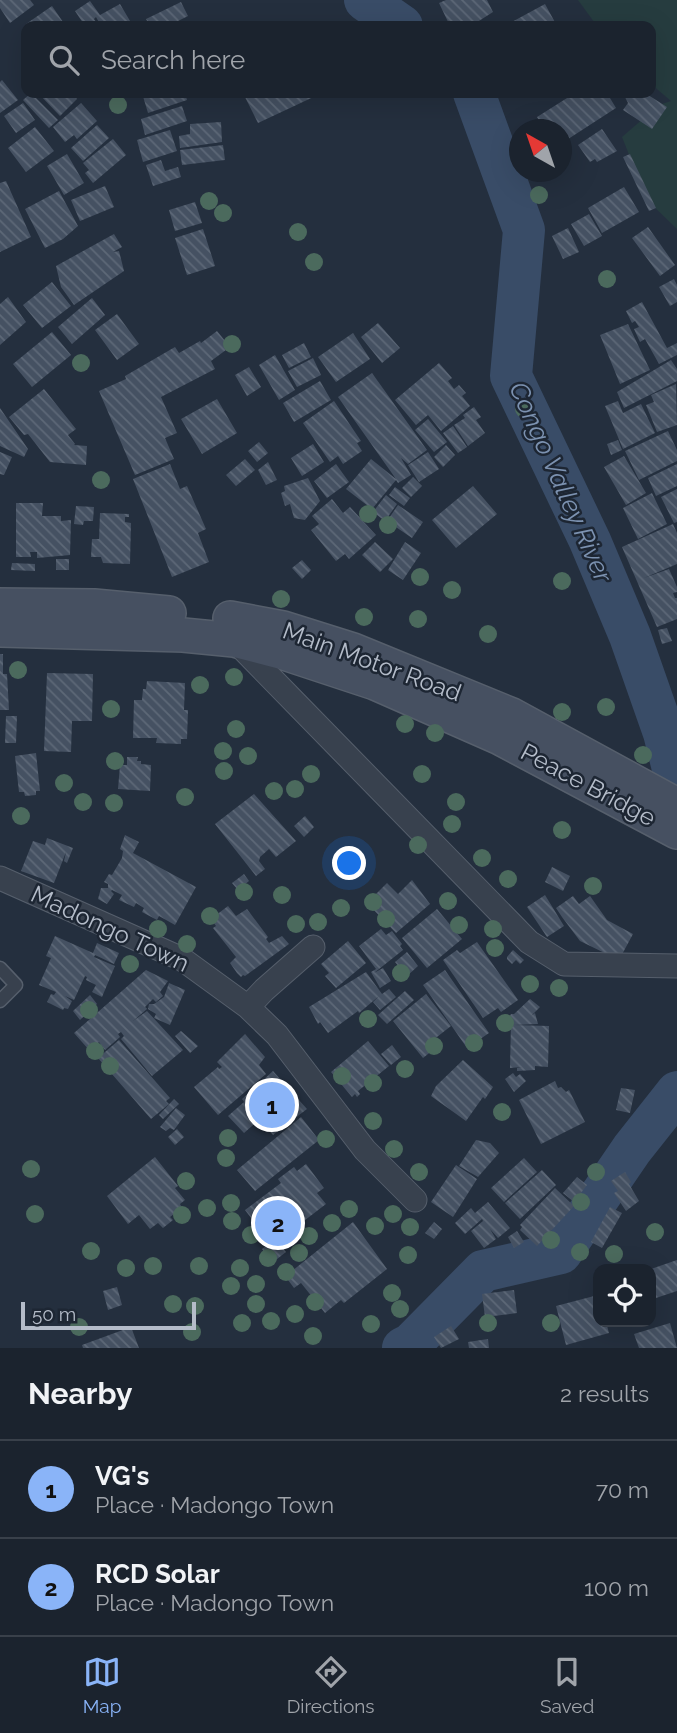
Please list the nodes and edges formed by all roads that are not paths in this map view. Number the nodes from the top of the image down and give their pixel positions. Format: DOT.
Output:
graph roads {
  1 [pos="0,605"];
  2 [pos="0,630"];
  3 [pos="234,640"];
  4 [pos="506,726"];
  5 [pos="677,805"];
  6 [pos="677,832"];
  7 [pos="0,878"];
  8 [pos="313,947"];
  9 [pos="667,966"];
  10 [pos="0,968"];
  11 [pos="0,1001"];
  12 [pos="248,1007"];
  13 [pos="415,1200"];
  1 -- 4 [label="main road, Main Motor Road"];
  2 -- 3 [label="main road, Main Motor Road"];
  3 -- 4 [label="main road, Main Motor Road"];
  3 -- 9 [label="street"];
  4 -- 5 [label="main road, Main Motor Road"];
  4 -- 6 [label="main road, Peace Bridge"];
  7 -- 12 [label="street, Madongo Town"];
  8 -- 12 [label="street"];
  10 -- 11 [label="lane"];
  12 -- 13 [label="street, Madongo Town"];
}
